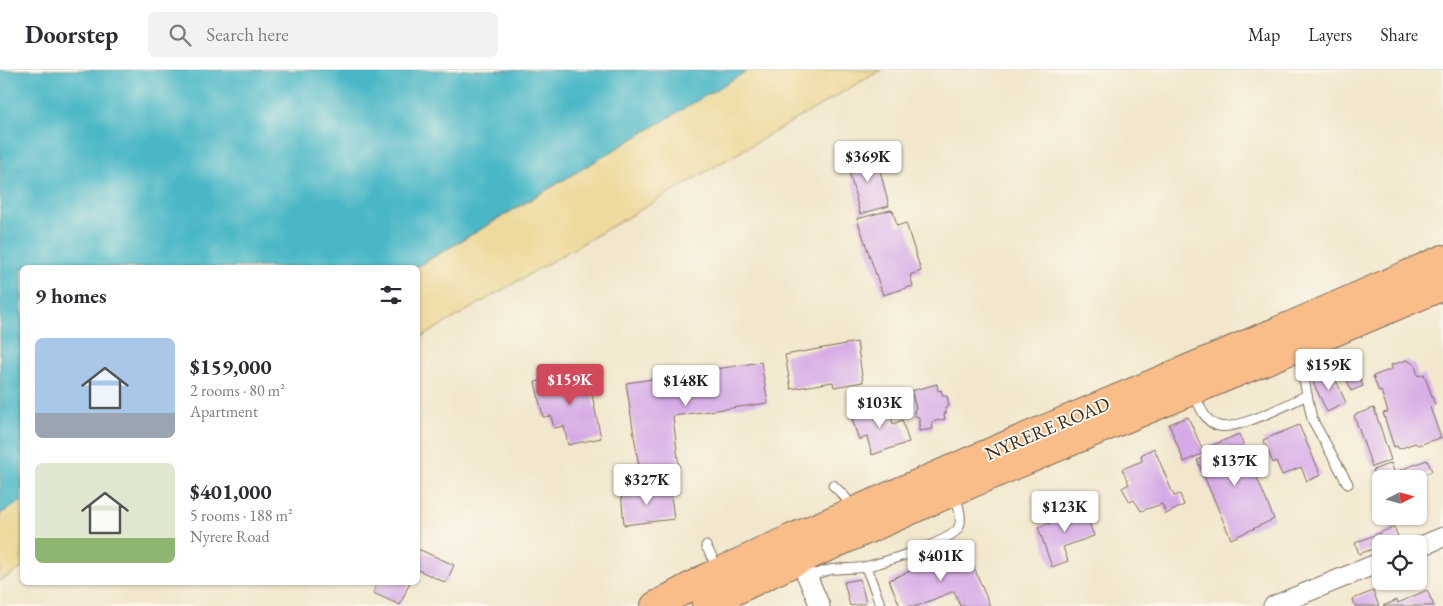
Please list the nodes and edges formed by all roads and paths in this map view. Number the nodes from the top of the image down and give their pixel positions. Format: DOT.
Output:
graph roads {
  1 [pos="1443,259"];
  2 [pos="1443,286"];
  3 [pos="1292,338"];
  4 [pos="1188,381"];
  5 [pos="1307,395"];
  6 [pos="833,484"];
  7 [pos="1348,484"];
  8 [pos="955,491"];
  9 [pos="853,524"];
  10 [pos="1441,543"];
  11 [pos="706,546"];
  12 [pos="1427,546"];
  13 [pos="1372,566"];
  14 [pos="866,567"];
  15 [pos="804,568"];
  16 [pos="725,583"];
  17 [pos="655,606"];
  18 [pos="706,606"];
  19 [pos="820,606"];
  20 [pos="881,606"];
  21 [pos="1273,606"];
  1 -- 3 [label="main road, NYRERE ROAD"];
  2 -- 3 [label="main road, NYRERE ROAD"];
  3 -- 4 [label="main road, NYRERE ROAD"];
  3 -- 5 [label="lane"];
  4 -- 5 [label="lane"];
  4 -- 8 [label="main road, NYRERE ROAD"];
  4 -- 9 [label="main road, NYRERE ROAD"];
  5 -- 7 [label="lane"];
  6 -- 9 [label="lane"];
  8 -- 9 [label="main road, NYRERE ROAD"];
  8 -- 14 [label="lane"];
  9 -- 15 [label="main road, NYRERE ROAD"];
  9 -- 16 [label="main road, NYRERE ROAD"];
  10 -- 12 [label="street"];
  11 -- 16 [label="lane"];
  13 -- 21 [label="street"];
  14 -- 15 [label="lane"];
  14 -- 20 [label="lane"];
  15 -- 16 [label="main road, NYRERE ROAD"];
  15 -- 19 [label="street"];
  16 -- 17 [label="main road, NYRERE ROAD"];
  16 -- 18 [label="main road, NYRERE ROAD"];
}
